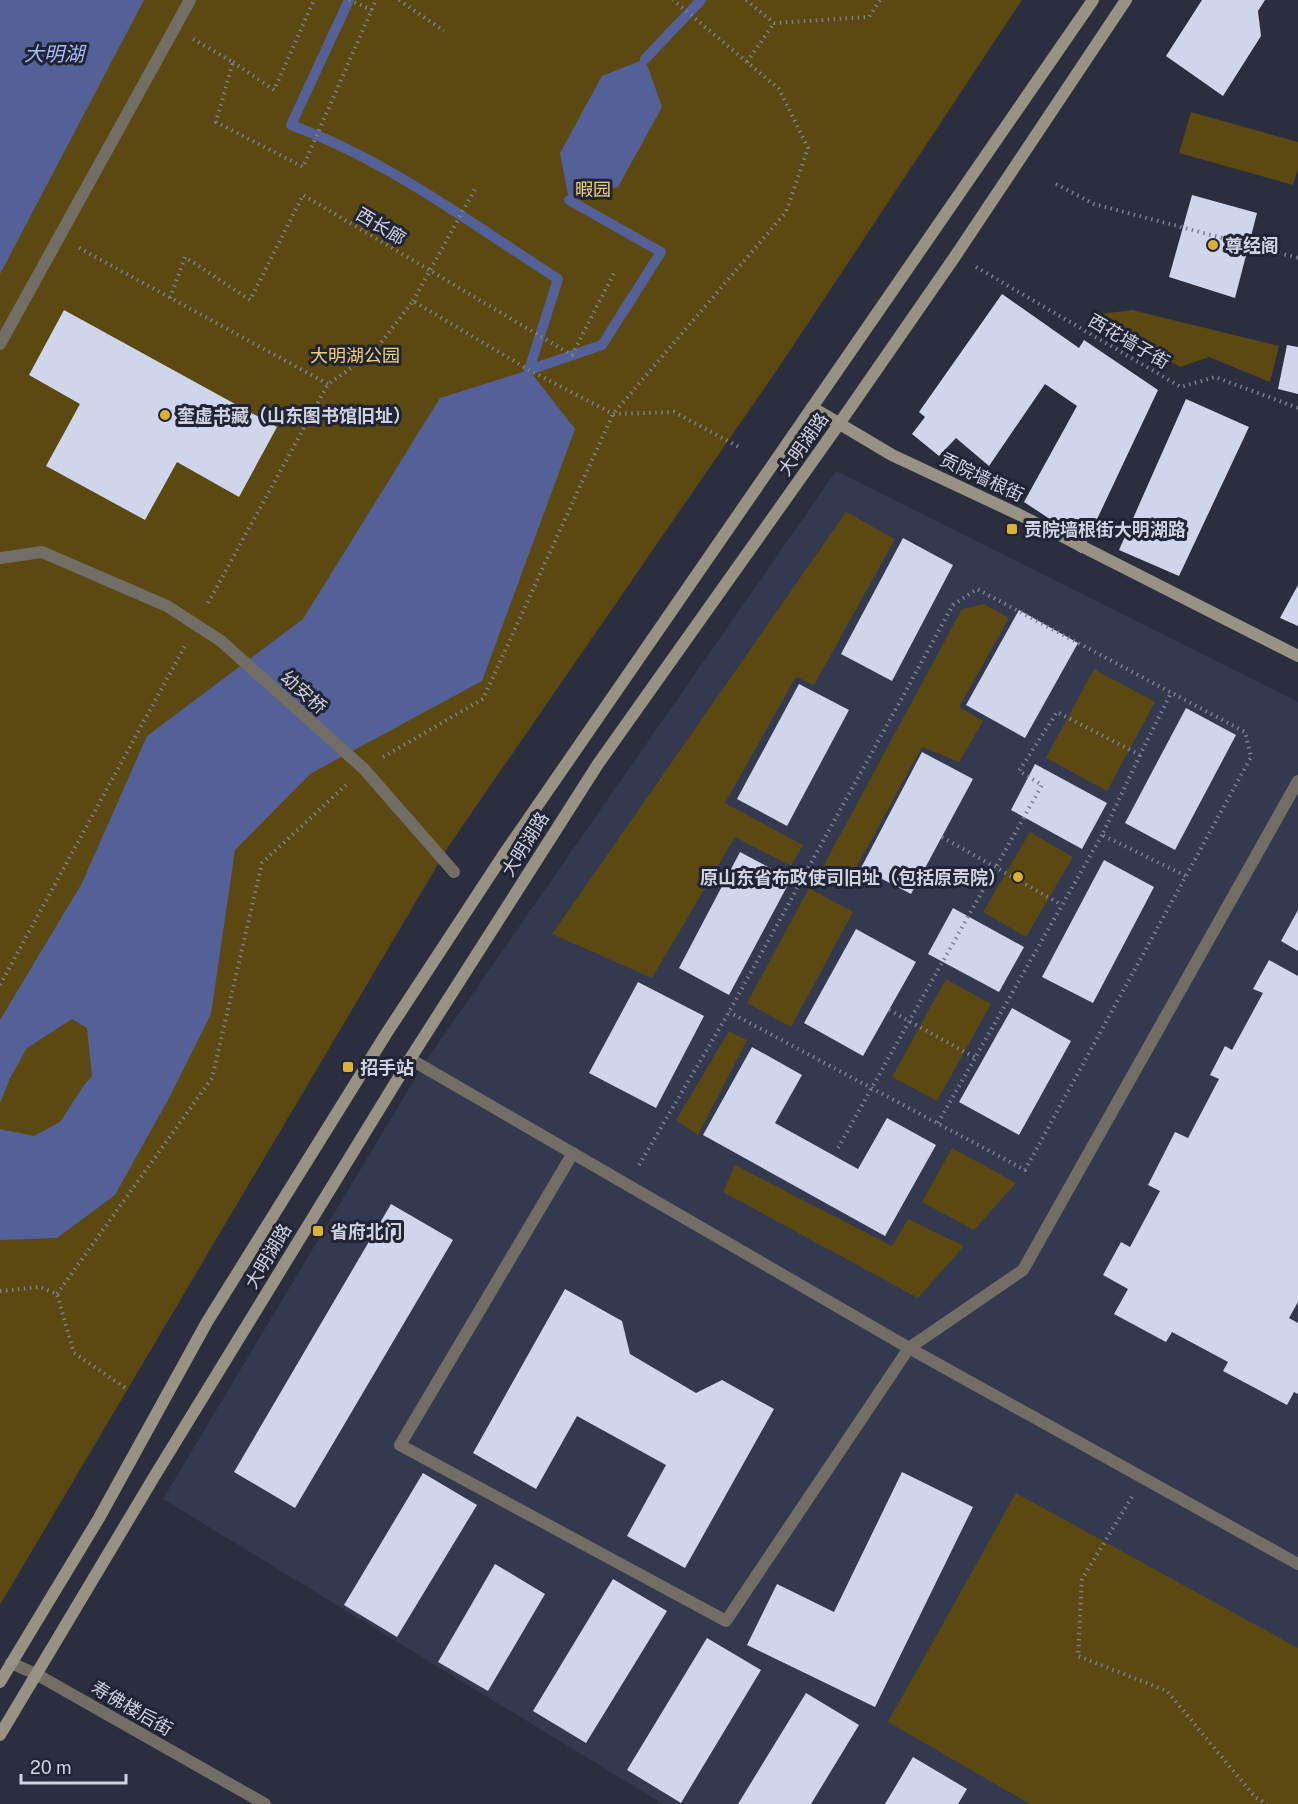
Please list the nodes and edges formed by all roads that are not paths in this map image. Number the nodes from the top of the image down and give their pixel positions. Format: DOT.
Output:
graph roads {
  1 [pos="190,0"];
  2 [pos="1093,0"];
  3 [pos="1126,0"];
  4 [pos="0,344"];
  5 [pos="813,408"];
  6 [pos="839,424"];
  7 [pos="0,558"];
  8 [pos="1298,656"];
  9 [pos="1298,781"];
  10 [pos="454,872"];
  11 [pos="410,1059"];
  12 [pos="573,1153"];
  13 [pos="909,1348"];
  14 [pos="1298,1564"];
  15 [pos="11,1663"];
  16 [pos="36,1674"];
  17 [pos="0,1682"];
  18 [pos="0,1736"];
  19 [pos="265,1804"];
  1 -- 4 [label="street"];
  2 -- 5 [label="main road, 大明湖路"];
  3 -- 6 [label="main road, 大明湖路"];
  5 -- 6 [label="main road, 贡院墙根街"];
  5 -- 15 [label="main road, 大明湖路"];
  6 -- 8 [label="main road, 贡院墙根街"];
  6 -- 11 [label="main road, 大明湖路"];
  7 -- 10 [label="street, 幼安桥"];
  9 -- 13 [label="street"];
  11 -- 12 [label="street"];
  11 -- 16 [label="main road, 大明湖路"];
  12 -- 13 [label="street"];
  12 -- 13 [label="street"];
  13 -- 14 [label="street"];
  15 -- 16 [label="street, 寿佛楼后街"];
  15 -- 17 [label="main road, 大明湖路"];
  16 -- 18 [label="main road, 大明湖路"];
  16 -- 19 [label="street, 寿佛楼后街"];
}
